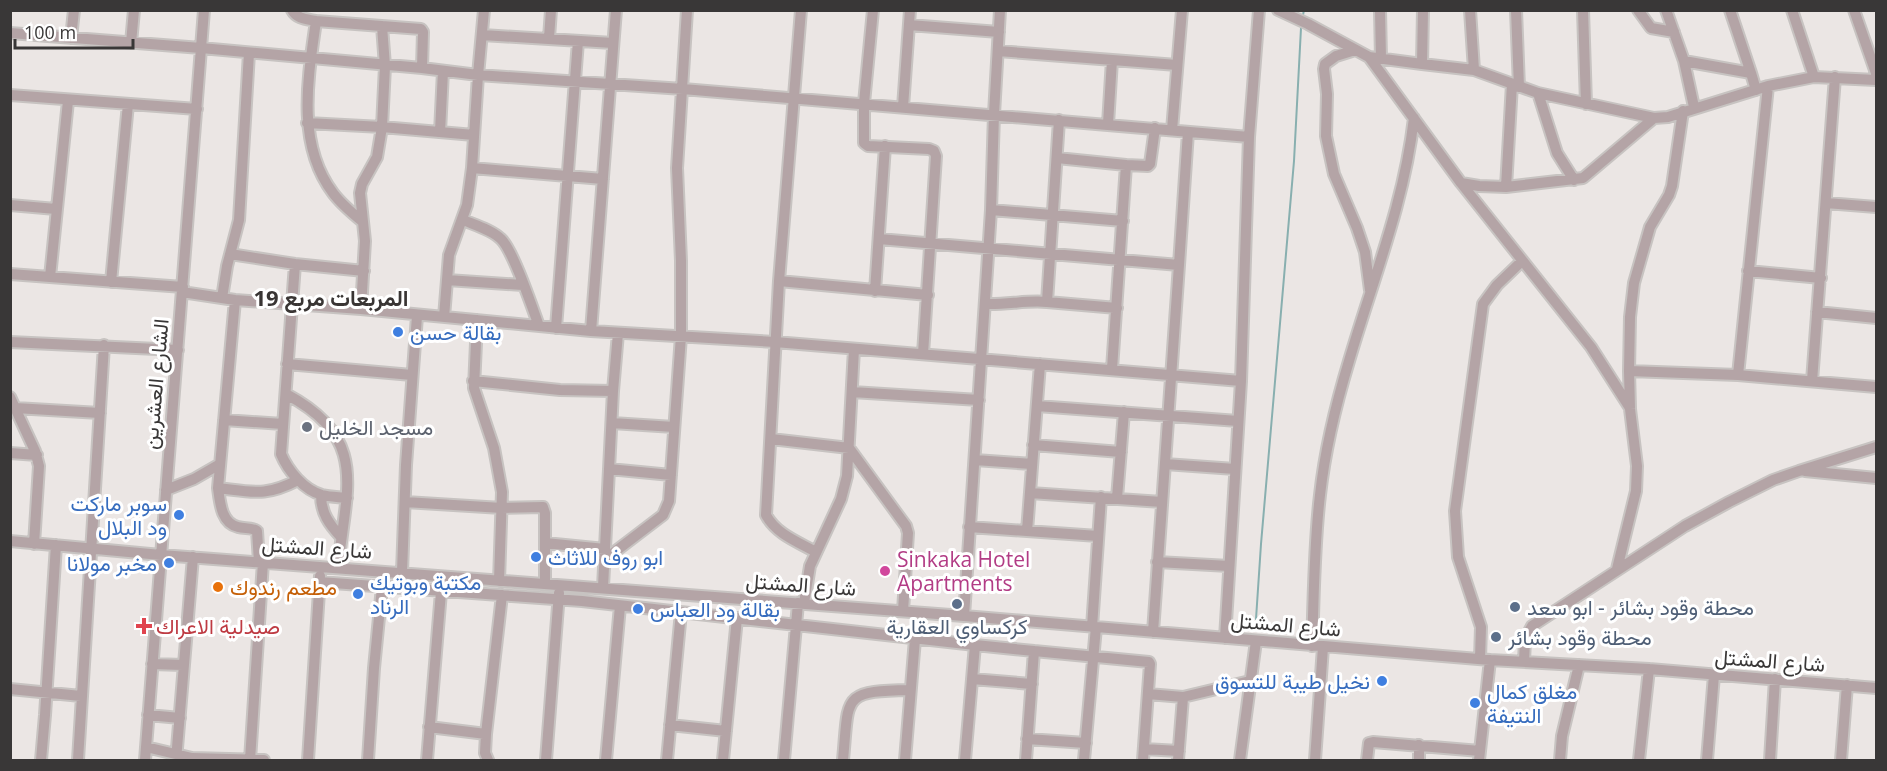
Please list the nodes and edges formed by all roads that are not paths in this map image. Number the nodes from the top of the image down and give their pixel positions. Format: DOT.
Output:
graph roads {
  1 [pos="74,10"];
  2 [pos="134,10"];
  3 [pos="204,10"];
  4 [pos="292,10"];
  5 [pos="484,10"];
  6 [pos="551,10"];
  7 [pos="616,10"];
  8 [pos="687,10"];
  9 [pos="801,10"];
  10 [pos="873,10"];
  11 [pos="910,10"];
  12 [pos="1000,10"];
  13 [pos="1182,10"];
  14 [pos="1258,10"];
  15 [pos="1278,10"];
  16 [pos="1380,10"];
  17 [pos="1423,10"];
  18 [pos="1470,10"];
  19 [pos="1516,10"];
  20 [pos="1583,10"];
  21 [pos="1638,10"];
  22 [pos="1666,10"];
  23 [pos="1730,10"];
  24 [pos="1792,10"];
  25 [pos="1854,10"];
  26 [pos="316,21"];
  27 [pos="909,25"];
  28 [pos="382,26"];
  29 [pos="999,32"];
  30 [pos="1674,32"];
  31 [pos="10,33"];
  32 [pos="482,35"];
  33 [pos="71,38"];
  34 [pos="549,38"];
  35 [pos="578,40"];
  36 [pos="131,43"];
  37 [pos="613,43"];
  38 [pos="201,48"];
  39 [pos="1354,50"];
  40 [pos="998,51"];
  41 [pos="249,53"];
  42 [pos="1369,57"];
  43 [pos="1381,59"];
  44 [pos="310,60"];
  45 [pos="1112,60"];
  46 [pos="1684,61"];
  47 [pos="1422,64"];
  48 [pos="1177,65"];
  49 [pos="385,66"];
  50 [pos="422,68"];
  51 [pos="1474,70"];
  52 [pos="443,71"];
  53 [pos="1751,73"];
  54 [pos="1876,73"];
  55 [pos="478,75"];
  56 [pos="1814,77"];
  57 [pos="1835,77"];
  58 [pos="1876,80"];
  59 [pos="575,81"];
  60 [pos="611,84"];
  61 [pos="1515,85"];
  62 [pos="1768,86"];
  63 [pos="682,89"];
  64 [pos="1756,90"];
  65 [pos="1538,93"];
  66 [pos="10,96"];
  67 [pos="794,98"];
  68 [pos="68,100"];
  69 [pos="864,103"];
  70 [pos="128,104"];
  71 [pos="1586,104"];
  72 [pos="903,107"];
  73 [pos="1694,107"];
  74 [pos="197,109"];
  75 [pos="1683,111"];
  76 [pos="994,114"];
  77 [pos="1414,118"];
  78 [pos="1654,118"];
  79 [pos="1059,120"];
  80 [pos="307,123"];
  81 [pos="1108,124"];
  82 [pos="382,127"];
  83 [pos="1155,128"];
  84 [pos="1172,130"];
  85 [pos="440,132"];
  86 [pos="1188,132"];
  87 [pos="474,135"];
  88 [pos="1249,137"];
  89 [pos="885,147"];
  90 [pos="1057,158"];
  91 [pos="1126,165"];
  92 [pos="472,168"];
  93 [pos="568,176"];
  94 [pos="603,179"];
  95 [pos="1574,180"];
  96 [pos="1461,183"];
  97 [pos="1506,187"];
  98 [pos="1826,203"];
  99 [pos="10,205"];
  100 [pos="1876,207"];
  101 [pos="56,209"];
  102 [pos="992,210"];
  103 [pos="1054,216"];
  104 [pos="463,220"];
  105 [pos="1123,221"];
  106 [pos="363,222"];
  107 [pos="879,239"];
  108 [pos="931,244"];
  109 [pos="989,248"];
  110 [pos="230,254"];
  111 [pos="1052,254"];
  112 [pos="1120,260"];
  113 [pos="1522,261"];
  114 [pos="295,264"];
  115 [pos="1179,265"];
  116 [pos="364,271"];
  117 [pos="1748,271"];
  118 [pos="10,274"];
  119 [pos="50,277"];
  120 [pos="1821,278"];
  121 [pos="447,280"];
  122 [pos="111,282"];
  123 [pos="779,282"];
  124 [pos="523,285"];
  125 [pos="183,290"];
  126 [pos="875,291"];
  127 [pos="927,296"];
  128 [pos="1370,297"];
  129 [pos="222,298"];
  130 [pos="235,300"];
  131 [pos="1047,302"];
  132 [pos="985,304"];
  133 [pos="292,305"];
  134 [pos="1117,308"];
  135 [pos="361,309"];
  136 [pos="1818,312"];
  137 [pos="417,316"];
  138 [pos="444,317"];
  139 [pos="1876,318"];
  140 [pos="477,320"];
  141 [pos="539,326"];
  142 [pos="556,328"];
  143 [pos="591,331"];
  144 [pos="618,333"];
  145 [pos="681,336"];
  146 [pos="10,342"];
  147 [pos="775,342"];
  148 [pos="104,345"];
  149 [pos="854,349"];
  150 [pos="178,350"];
  151 [pos="923,354"];
  152 [pos="982,358"];
  153 [pos="287,364"];
  154 [pos="1040,364"];
  155 [pos="1112,369"];
  156 [pos="1629,371"];
  157 [pos="1170,374"];
  158 [pos="412,375"];
  159 [pos="1738,375"];
  160 [pos="473,381"];
  161 [pos="1241,381"];
  162 [pos="1812,381"];
  163 [pos="1876,387"];
  164 [pos="613,391"];
  165 [pos="852,392"];
  166 [pos="286,394"];
  167 [pos="10,397"];
  168 [pos="979,400"];
  169 [pos="1037,406"];
  170 [pos="15,408"];
  171 [pos="1630,409"];
  172 [pos="1124,412"];
  173 [pos="100,413"];
  174 [pos="1168,415"];
  175 [pos="224,420"];
  176 [pos="1238,421"];
  177 [pos="612,423"];
  178 [pos="283,424"];
  179 [pos="674,427"];
  180 [pos="771,440"];
  181 [pos="1033,444"];
  182 [pos="1876,447"];
  183 [pos="849,448"];
  184 [pos="1120,452"];
  185 [pos="10,453"];
  186 [pos="37,455"];
  187 [pos="975,460"];
  188 [pos="220,464"];
  189 [pos="1032,464"];
  190 [pos="1165,464"];
  191 [pos="609,469"];
  192 [pos="1235,469"];
  193 [pos="1799,471"];
  194 [pos="671,475"];
  195 [pos="1876,478"];
  196 [pos="298,480"];
  197 [pos="218,488"];
  198 [pos="166,490"];
  199 [pos="1030,493"];
  200 [pos="321,495"];
  201 [pos="1101,497"];
  202 [pos="347,498"];
  203 [pos="1117,498"];
  204 [pos="405,502"];
  205 [pos="1162,502"];
  206 [pos="502,508"];
  207 [pos="969,527"];
  208 [pos="1027,531"];
  209 [pos="1098,536"];
  210 [pos="341,537"];
  211 [pos="10,541"];
  212 [pos="545,543"];
  213 [pos="34,544"];
  214 [pos="56,545"];
  215 [pos="92,549"];
  216 [pos="605,549"];
  217 [pos="816,552"];
  218 [pos="161,555"];
  219 [pos="193,557"];
  220 [pos="604,561"];
  221 [pos="261,562"];
  222 [pos="1157,562"];
  223 [pos="1229,566"];
  224 [pos="321,567"];
  225 [pos="338,568"];
  226 [pos="1617,569"];
  227 [pos="402,572"];
  228 [pos="500,581"];
  229 [pos="319,582"];
  230 [pos="545,584"];
  231 [pos="558,585"];
  232 [pos="382,587"];
  233 [pos="603,587"];
  234 [pos="441,592"];
  235 [pos="502,595"];
  236 [pos="559,600"];
  237 [pos="801,603"];
  238 [pos="620,606"];
  239 [pos="903,611"];
  240 [pos="681,612"];
  241 [pos="964,616"];
  242 [pos="737,618"];
  243 [pos="796,626"];
  244 [pos="1094,627"];
  245 [pos="1153,632"];
  246 [pos="1225,638"];
  247 [pos="915,639"];
  248 [pos="1256,641"];
  249 [pos="975,645"];
  250 [pos="1318,646"];
  251 [pos="1034,651"];
  252 [pos="1094,657"];
  253 [pos="1485,660"];
  254 [pos="1524,662"];
  255 [pos="152,664"];
  256 [pos="183,665"];
  257 [pos="1579,665"];
  258 [pos="1649,669"];
  259 [pos="1713,675"];
  260 [pos="972,679"];
  261 [pos="1775,679"];
  262 [pos="1250,681"];
  263 [pos="1032,684"];
  264 [pos="1847,685"];
  265 [pos="10,688"];
  266 [pos="1876,688"];
  267 [pos="910,690"];
  268 [pos="47,692"];
  269 [pos="1148,694"];
  270 [pos="81,696"];
  271 [pos="1183,697"];
  272 [pos="148,715"];
  273 [pos="180,718"];
  274 [pos="670,725"];
  275 [pos="429,727"];
  276 [pos="726,730"];
  277 [pos="486,734"];
  278 [pos="1027,738"];
  279 [pos="1086,743"];
  280 [pos="1419,745"];
  281 [pos="146,747"];
  282 [pos="1143,755"];
  283 [pos="1179,756"];
  284 [pos="1479,756"];
  285 [pos="177,757"];
  286 [pos="41,760"];
  287 [pos="78,760"];
  288 [pos="145,760"];
  289 [pos="250,760"];
  290 [pos="264,760"];
  291 [pos="308,760"];
  292 [pos="368,760"];
  293 [pos="427,760"];
  294 [pos="488,760"];
  295 [pos="546,760"];
  296 [pos="606,760"];
  297 [pos="667,760"];
  298 [pos="723,760"];
  299 [pos="784,760"];
  300 [pos="843,760"];
  301 [pos="905,760"];
  302 [pos="965,760"];
  303 [pos="1026,760"];
  304 [pos="1084,760"];
  305 [pos="1240,760"];
  306 [pos="1316,760"];
  307 [pos="1367,760"];
  308 [pos="1419,760"];
  309 [pos="1560,760"];
  310 [pos="1639,760"];
  311 [pos="1707,760"];
  312 [pos="1774,760"];
  313 [pos="1841,760"];
  1 -- 33 [label="street"];
  2 -- 36 [label="street"];
  3 -- 38 [label="street, الشارع العشرين"];
  4 -- 26 [label="street"];
  5 -- 32 [label="street"];
  6 -- 34 [label="street"];
  7 -- 37 [label="street"];
  8 -- 63 [label="street"];
  9 -- 67 [label="street"];
  10 -- 69 [label="street"];
  11 -- 27 [label="street"];
  12 -- 29 [label="street"];
  13 -- 48 [label="street"];
  14 -- 88 [label="street"];
  15 -- 39 [label="street"];
  16 -- 43 [label="street"];
  17 -- 47 [label="street"];
  18 -- 51 [label="street"];
  19 -- 61 [label="street"];
  20 -- 71 [label="street"];
  21 -- 30 [label="street"];
  22 -- 30 [label="street"];
  23 -- 53 [label="street"];
  24 -- 56 [label="street"];
  25 -- 54 [label="street"];
  26 -- 28 [label="street"];
  26 -- 44 [label="street"];
  27 -- 29 [label="street"];
  27 -- 72 [label="street"];
  28 -- 49 [label="street"];
  28 -- 50 [label="street"];
  29 -- 40 [label="street"];
  30 -- 46 [label="street"];
  31 -- 33 [label="street"];
  32 -- 34 [label="street"];
  32 -- 55 [label="street"];
  33 -- 36 [label="street"];
  34 -- 35 [label="street"];
  35 -- 37 [label="street"];
  35 -- 59 [label="street"];
  36 -- 38 [label="street"];
  37 -- 60 [label="street"];
  38 -- 41 [label="street"];
  38 -- 74 [label="street, الشارع العشرين"];
  39 -- 42 [label="street"];
  39 -- 128 [label="street"];
  40 -- 45 [label="street"];
  40 -- 76 [label="street"];
  41 -- 44 [label="street"];
  41 -- 110 [label="street"];
  42 -- 43 [label="street"];
  42 -- 77 [label="street"];
  43 -- 47 [label="street"];
  44 -- 49 [label="street"];
  44 -- 80 [label="street"];
  45 -- 48 [label="street"];
  45 -- 81 [label="street"];
  46 -- 53 [label="street"];
  46 -- 73 [label="street"];
  47 -- 51 [label="street"];
  48 -- 84 [label="street"];
  49 -- 50 [label="street"];
  49 -- 82 [label="street"];
  50 -- 52 [label="street"];
  51 -- 61 [label="street"];
  52 -- 55 [label="street"];
  52 -- 85 [label="street"];
  53 -- 64 [label="street"];
  55 -- 59 [label="street"];
  55 -- 87 [label="street"];
  56 -- 57 [label="street"];
  56 -- 62 [label="street"];
  57 -- 58 [label="street"];
  57 -- 98 [label="street"];
  59 -- 60 [label="street"];
  59 -- 93 [label="street"];
  60 -- 63 [label="street"];
  60 -- 94 [label="street"];
  61 -- 65 [label="street"];
  61 -- 97 [label="street"];
  62 -- 64 [label="street"];
  62 -- 117 [label="street"];
  63 -- 67 [label="street"];
  63 -- 145 [label="street"];
  64 -- 73 [label="street"];
  65 -- 71 [label="street"];
  65 -- 95 [label="street"];
  66 -- 68 [label="street"];
  67 -- 69 [label="street"];
  67 -- 123 [label="street"];
  68 -- 70 [label="street"];
  68 -- 101 [label="street"];
  69 -- 72 [label="street"];
  69 -- 89 [label="street"];
  70 -- 74 [label="street"];
  70 -- 122 [label="street"];
  71 -- 78 [label="street"];
  72 -- 76 [label="street"];
  73 -- 75 [label="street"];
  74 -- 125 [label="street, الشارع العشرين"];
  75 -- 78 [label="street"];
  75 -- 156 [label="street"];
  76 -- 79 [label="street"];
  76 -- 102 [label="street"];
  77 -- 96 [label="street"];
  77 -- 128 [label="street"];
  78 -- 95 [label="street"];
  79 -- 81 [label="street"];
  79 -- 90 [label="street"];
  80 -- 82 [label="street"];
  80 -- 106 [label="street"];
  81 -- 83 [label="street"];
  82 -- 85 [label="street"];
  82 -- 106 [label="street"];
  83 -- 84 [label="street"];
  83 -- 91 [label="street"];
  84 -- 86 [label="street"];
  85 -- 87 [label="street"];
  86 -- 88 [label="street"];
  86 -- 115 [label="street"];
  87 -- 92 [label="street"];
  88 -- 161 [label="street"];
  89 -- 107 [label="street"];
  89 -- 108 [label="street"];
  90 -- 91 [label="street"];
  90 -- 103 [label="street"];
  91 -- 105 [label="street"];
  92 -- 93 [label="street"];
  92 -- 104 [label="street"];
  93 -- 94 [label="street"];
  93 -- 142 [label="street"];
  94 -- 143 [label="street"];
  95 -- 97 [label="street"];
  96 -- 97 [label="street"];
  96 -- 113 [label="street"];
  98 -- 100 [label="street"];
  98 -- 120 [label="street"];
  99 -- 101 [label="street"];
  101 -- 119 [label="street"];
  102 -- 103 [label="street"];
  102 -- 109 [label="street"];
  103 -- 105 [label="street"];
  103 -- 111 [label="street"];
  104 -- 121 [label="street"];
  104 -- 124 [label="street"];
  105 -- 112 [label="street"];
  106 -- 116 [label="street"];
  107 -- 108 [label="street"];
  107 -- 126 [label="street"];
  108 -- 109 [label="street"];
  108 -- 127 [label="street"];
  109 -- 111 [label="street"];
  109 -- 132 [label="street"];
  110 -- 114 [label="street"];
  110 -- 129 [label="street"];
  111 -- 112 [label="street"];
  111 -- 131 [label="street"];
  112 -- 115 [label="street"];
  112 -- 134 [label="street"];
  113 -- 171 [label="street"];
  113 -- 253 [label="street"];
  114 -- 116 [label="street"];
  114 -- 133 [label="street"];
  115 -- 157 [label="street"];
  116 -- 135 [label="street"];
  117 -- 120 [label="street"];
  117 -- 159 [label="street"];
  118 -- 119 [label="street"];
  119 -- 122 [label="street"];
  120 -- 136 [label="street"];
  121 -- 124 [label="street"];
  121 -- 138 [label="street"];
  122 -- 125 [label="street"];
  123 -- 126 [label="street"];
  123 -- 147 [label="street"];
  124 -- 141 [label="street"];
  125 -- 129 [label="street"];
  125 -- 150 [label="street, الشارع العشرين"];
  126 -- 127 [label="street"];
  127 -- 151 [label="street"];
  128 -- 250 [label="street"];
  129 -- 130 [label="street"];
  130 -- 133 [label="street"];
  130 -- 175 [label="street"];
  131 -- 132 [label="street"];
  131 -- 134 [label="street"];
  132 -- 152 [label="street"];
  133 -- 135 [label="street"];
  133 -- 153 [label="street"];
  134 -- 155 [label="street"];
  135 -- 137 [label="street"];
  136 -- 139 [label="street"];
  136 -- 162 [label="street"];
  137 -- 138 [label="street"];
  137 -- 158 [label="street"];
  138 -- 140 [label="street"];
  140 -- 141 [label="street"];
  140 -- 160 [label="street"];
  141 -- 142 [label="street"];
  142 -- 143 [label="street"];
  143 -- 144 [label="street"];
  144 -- 145 [label="street"];
  144 -- 164 [label="street"];
  145 -- 147 [label="street"];
  145 -- 179 [label="street"];
  146 -- 148 [label="street"];
  147 -- 149 [label="street"];
  147 -- 180 [label="street"];
  148 -- 150 [label="street"];
  148 -- 173 [label="street"];
  149 -- 151 [label="street"];
  149 -- 165 [label="street"];
  150 -- 198 [label="street, الشارع العشرين"];
  151 -- 152 [label="street"];
  152 -- 154 [label="street"];
  152 -- 168 [label="street"];
  153 -- 158 [label="street"];
  153 -- 166 [label="street"];
  154 -- 155 [label="street"];
  154 -- 169 [label="street"];
  155 -- 157 [label="street"];
  156 -- 159 [label="street"];
  156 -- 171 [label="street"];
  157 -- 161 [label="street"];
  157 -- 174 [label="street"];
  158 -- 204 [label="street"];
  159 -- 162 [label="street"];
  160 -- 164 [label="street"];
  160 -- 206 [label="street"];
  161 -- 176 [label="street"];
  162 -- 163 [label="street"];
  164 -- 177 [label="street"];
  165 -- 168 [label="street"];
  165 -- 183 [label="street"];
  166 -- 178 [label="street"];
  166 -- 202 [label="street"];
  167 -- 170 [label="street"];
  168 -- 187 [label="street"];
  169 -- 172 [label="street"];
  169 -- 181 [label="street"];
  170 -- 173 [label="street"];
  170 -- 186 [label="street"];
  171 -- 226 [label="street"];
  172 -- 174 [label="street"];
  172 -- 184 [label="street"];
  173 -- 215 [label="street"];
  174 -- 176 [label="street"];
  174 -- 190 [label="street"];
  175 -- 178 [label="street"];
  175 -- 188 [label="street"];
  176 -- 192 [label="street"];
  177 -- 179 [label="street"];
  177 -- 191 [label="street"];
  178 -- 196 [label="street"];
  179 -- 194 [label="street"];
  180 -- 183 [label="street"];
  180 -- 217 [label="street"];
  181 -- 184 [label="street"];
  181 -- 189 [label="street"];
  182 -- 193 [label="street"];
  183 -- 217 [label="street"];
  183 -- 239 [label="street"];
  184 -- 203 [label="street"];
  185 -- 186 [label="street"];
  186 -- 213 [label="street"];
  187 -- 189 [label="street"];
  187 -- 207 [label="street"];
  188 -- 197 [label="street"];
  188 -- 198 [label="street"];
  189 -- 199 [label="street"];
  190 -- 192 [label="street"];
  190 -- 205 [label="street"];
  191 -- 194 [label="street"];
  191 -- 216 [label="street"];
  192 -- 223 [label="street"];
  193 -- 195 [label="street"];
  193 -- 226 [label="street"];
  194 -- 220 [label="street"];
  196 -- 197 [label="street"];
  196 -- 200 [label="street"];
  197 -- 221 [label="street"];
  198 -- 218 [label="street, الشارع العشرين"];
  199 -- 201 [label="street"];
  199 -- 208 [label="street"];
  200 -- 202 [label="street"];
  200 -- 210 [label="street"];
  201 -- 203 [label="street"];
  201 -- 209 [label="street"];
  202 -- 210 [label="street"];
  203 -- 205 [label="street"];
  204 -- 206 [label="street"];
  204 -- 227 [label="street"];
  205 -- 222 [label="street"];
  206 -- 212 [label="street"];
  206 -- 228 [label="street"];
  207 -- 208 [label="street"];
  207 -- 241 [label="street"];
  208 -- 209 [label="street"];
  209 -- 244 [label="street"];
  210 -- 225 [label="street"];
  211 -- 213 [label="street, شارع المشتل"];
  212 -- 216 [label="street"];
  212 -- 230 [label="street"];
  213 -- 214 [label="street, شارع المشتل"];
  214 -- 215 [label="street, شارع المشتل"];
  214 -- 268 [label="street"];
  215 -- 218 [label="street, شارع المشتل"];
  215 -- 270 [label="street"];
  216 -- 220 [label="street"];
  217 -- 237 [label="street"];
  218 -- 219 [label="street, شارع المشتل"];
  218 -- 255 [label="street, الشارع العشرين"];
  219 -- 221 [label="street, شارع المشتل"];
  219 -- 256 [label="street"];
  220 -- 233 [label="street"];
  221 -- 224 [label="street, شارع المشتل"];
  221 -- 289 [label="street"];
  222 -- 223 [label="street"];
  222 -- 245 [label="street"];
  223 -- 246 [label="street"];
  224 -- 225 [label="street, شارع المشتل"];
  224 -- 229 [label="street"];
  225 -- 227 [label="street, شارع المشتل"];
  226 -- 254 [label="street"];
  227 -- 228 [label="street, شارع المشتل"];
  228 -- 230 [label="street, شارع المشتل"];
  229 -- 232 [label="street"];
  229 -- 291 [label="street"];
  230 -- 231 [label="street, شارع المشتل"];
  231 -- 233 [label="street, شارع المشتل"];
  231 -- 236 [label="street"];
  232 -- 234 [label="street"];
  232 -- 292 [label="street"];
  233 -- 237 [label="street, شارع المشتل"];
  234 -- 235 [label="street"];
  234 -- 275 [label="street"];
  235 -- 236 [label="street"];
  235 -- 277 [label="street"];
  236 -- 238 [label="street"];
  236 -- 295 [label="street"];
  237 -- 239 [label="street, شارع المشتل"];
  237 -- 243 [label="street"];
  238 -- 240 [label="street"];
  238 -- 296 [label="street"];
  239 -- 241 [label="street, شارع المشتل"];
  240 -- 242 [label="street"];
  240 -- 274 [label="street"];
  241 -- 244 [label="street, شارع المشتل"];
  242 -- 243 [label="street"];
  242 -- 276 [label="street"];
  243 -- 247 [label="street"];
  243 -- 299 [label="street"];
  244 -- 245 [label="street, شارع المشتل"];
  244 -- 252 [label="street"];
  245 -- 246 [label="street, شارع المشتل"];
  246 -- 248 [label="street, شارع المشتل"];
  247 -- 249 [label="street"];
  247 -- 267 [label="street"];
  248 -- 250 [label="street, شارع المشتل"];
  248 -- 262 [label="street"];
  249 -- 251 [label="street"];
  249 -- 260 [label="street"];
  250 -- 253 [label="street, شارع المشتل"];
  250 -- 306 [label="street"];
  251 -- 252 [label="street"];
  251 -- 263 [label="street"];
  252 -- 269 [label="street"];
  252 -- 279 [label="street"];
  253 -- 254 [label="street, شارع المشتل"];
  253 -- 284 [label="street"];
  254 -- 257 [label="street, شارع المشتل"];
  255 -- 256 [label="street"];
  255 -- 272 [label="street, الشارع العشرين"];
  256 -- 273 [label="street"];
  257 -- 258 [label="street, شارع المشتل"];
  257 -- 309 [label="street"];
  258 -- 259 [label="street, شارع المشتل"];
  258 -- 310 [label="street"];
  259 -- 261 [label="street, شارع المشتل"];
  259 -- 311 [label="street"];
  260 -- 263 [label="street"];
  260 -- 302 [label="street"];
  261 -- 264 [label="street, شارع المشتل"];
  261 -- 312 [label="street"];
  262 -- 271 [label="street"];
  262 -- 305 [label="street"];
  263 -- 278 [label="street"];
  264 -- 266 [label="street, شارع المشتل"];
  264 -- 313 [label="street"];
  265 -- 268 [label="street"];
  267 -- 300 [label="street"];
  267 -- 301 [label="street"];
  268 -- 270 [label="street"];
  268 -- 286 [label="street"];
  269 -- 271 [label="street"];
  269 -- 282 [label="street"];
  270 -- 287 [label="street"];
  271 -- 283 [label="street"];
  272 -- 273 [label="street"];
  272 -- 281 [label="street, الشارع العشرين"];
  273 -- 285 [label="street"];
  274 -- 276 [label="street"];
  274 -- 297 [label="street"];
  275 -- 277 [label="street"];
  275 -- 293 [label="street"];
  276 -- 298 [label="street"];
  277 -- 294 [label="street"];
  278 -- 279 [label="street"];
  278 -- 303 [label="street"];
  279 -- 304 [label="street"];
  280 -- 284 [label="street"];
  280 -- 307 [label="street"];
  280 -- 308 [label="street"];
  281 -- 285 [label="street"];
  281 -- 288 [label="street, الشارع العشرين"];
  282 -- 283 [label="street"];
  285 -- 289 [label="street"];
  289 -- 290 [label="street"];
}
